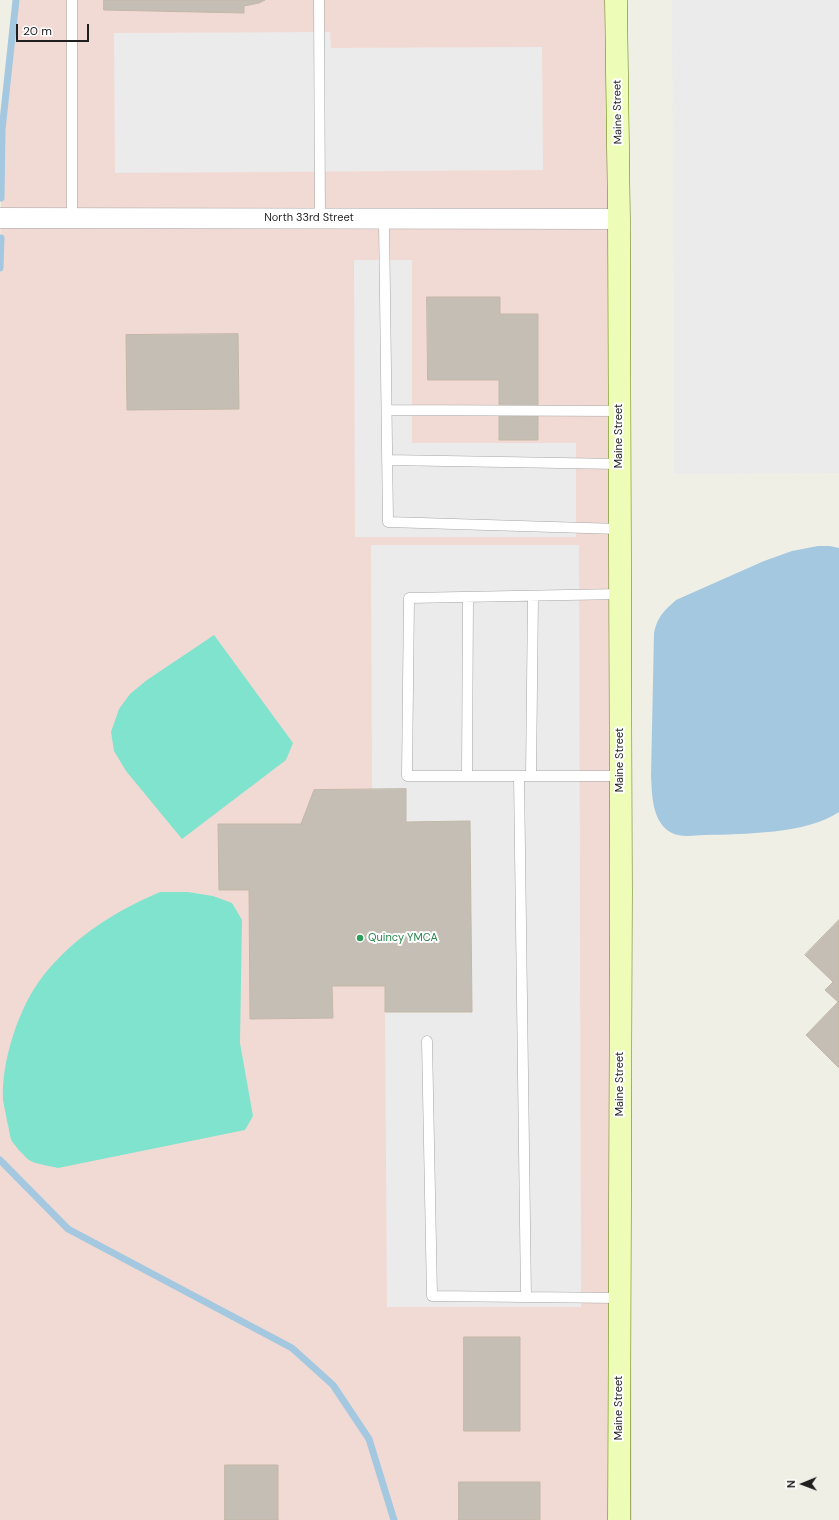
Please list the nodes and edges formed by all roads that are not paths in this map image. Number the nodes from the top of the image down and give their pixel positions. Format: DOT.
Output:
graph roads {
  1 [pos="72,0"];
  2 [pos="319,0"];
  3 [pos="616,0"];
  4 [pos="0,218"];
  5 [pos="72,218"];
  6 [pos="320,218"];
  7 [pos="384,219"];
  8 [pos="619,219"];
  9 [pos="387,410"];
  10 [pos="619,411"];
  11 [pos="387,460"];
  12 [pos="619,464"];
  13 [pos="620,529"];
  14 [pos="620,594"];
  15 [pos="533,596"];
  16 [pos="468,597"];
  17 [pos="467,776"];
  18 [pos="519,776"];
  19 [pos="531,776"];
  20 [pos="620,776"];
  21 [pos="427,1041"];
  22 [pos="526,1297"];
  23 [pos="619,1298"];
  24 [pos="619,1520"];
  1 -- 5 [label="lane"];
  2 -- 6 [label="lane"];
  3 -- 8 [label="street, Maine Street"];
  4 -- 5 [label="street, North 33rd Street"];
  5 -- 6 [label="street, North 33rd Street"];
  6 -- 7 [label="street, North 33rd Street"];
  7 -- 8 [label="street, North 33rd Street"];
  7 -- 9 [label="lane"];
  8 -- 10 [label="street, Maine Street"];
  9 -- 10 [label="lane"];
  9 -- 11 [label="lane"];
  10 -- 12 [label="street, Maine Street"];
  11 -- 12 [label="lane"];
  11 -- 13 [label="lane"];
  12 -- 13 [label="street, Maine Street"];
  13 -- 14 [label="street, Maine Street"];
  14 -- 15 [label="lane"];
  14 -- 20 [label="street, Maine Street"];
  15 -- 16 [label="lane"];
  15 -- 19 [label="lane"];
  16 -- 17 [label="lane"];
  16 -- 17 [label="lane"];
  17 -- 18 [label="lane"];
  18 -- 19 [label="lane"];
  18 -- 22 [label="lane"];
  19 -- 20 [label="lane"];
  20 -- 23 [label="street, Maine Street"];
  21 -- 22 [label="lane"];
  22 -- 23 [label="lane"];
  23 -- 24 [label="street, Maine Street"];
}
